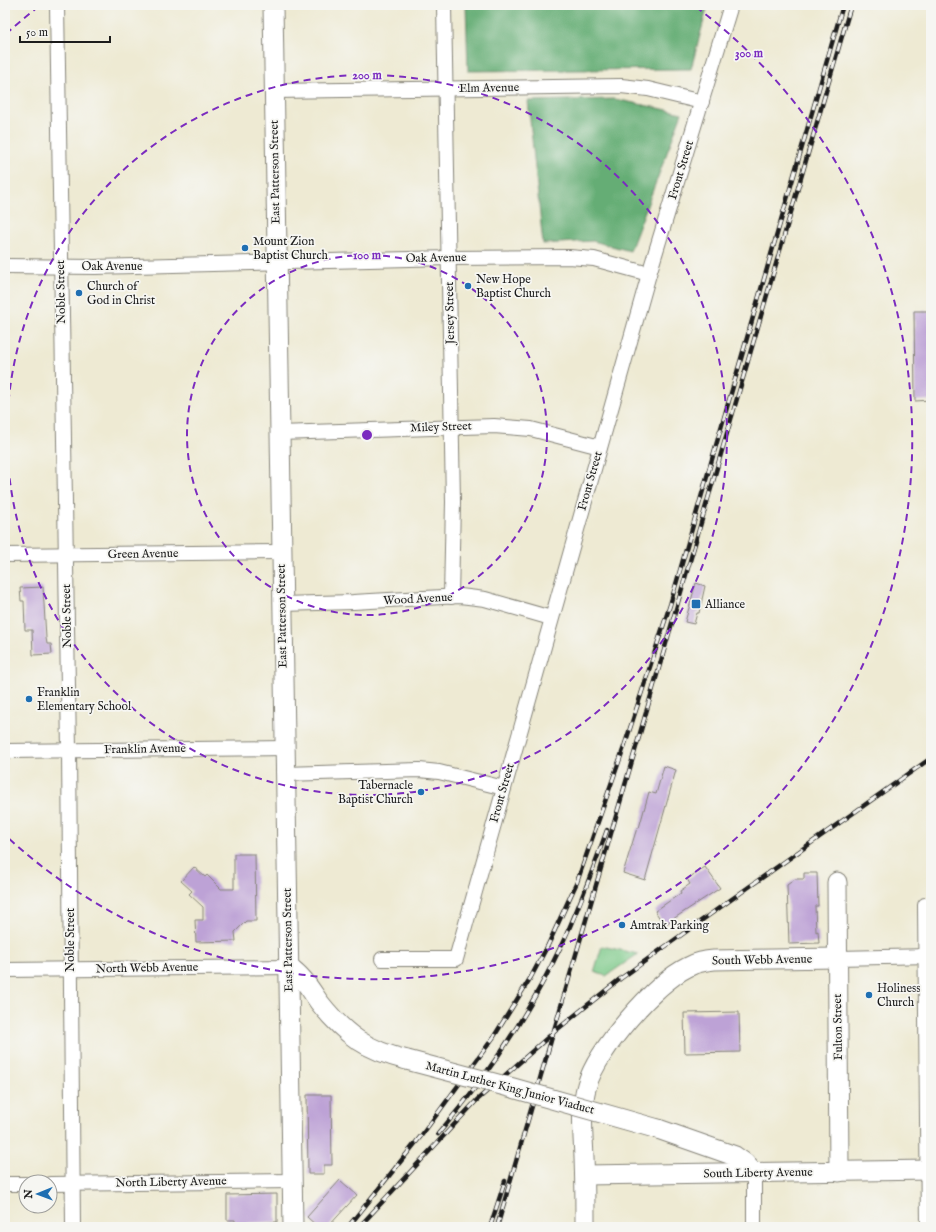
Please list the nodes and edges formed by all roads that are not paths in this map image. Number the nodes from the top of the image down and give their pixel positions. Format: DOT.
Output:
graph roads {
  1 [pos="57,5"];
  2 [pos="273,5"];
  3 [pos="444,5"];
  4 [pos="731,5"];
  5 [pos="445,88"];
  6 [pos="274,91"];
  7 [pos="702,102"];
  8 [pos="448,258"];
  9 [pos="276,263"];
  10 [pos="5,266"];
  11 [pos="61,266"];
  12 [pos="649,274"];
  13 [pos="452,426"];
  14 [pos="279,434"];
  15 [pos="600,447"];
  16 [pos="281,552"];
  17 [pos="5,555"];
  18 [pos="66,555"];
  19 [pos="451,596"];
  20 [pos="282,604"];
  21 [pos="551,618"];
  22 [pos="285,748"];
  23 [pos="69,750"];
  24 [pos="5,751"];
  25 [pos="285,774"];
  26 [pos="504,788"];
  27 [pos="837,882"];
  28 [pos="925,905"];
  29 [pos="928,956"];
  30 [pos="837,958"];
  31 [pos="382,959"];
  32 [pos="289,967"];
  33 [pos="70,969"];
  34 [pos="5,970"];
  35 [pos="929,1170"];
  36 [pos="839,1172"];
  37 [pos="754,1173"];
  38 [pos="584,1175"];
  39 [pos="292,1181"];
  40 [pos="5,1184"];
  41 [pos="18,1184"];
  42 [pos="58,1184"];
  43 [pos="73,1184"];
  44 [pos="73,1227"];
  45 [pos="293,1227"];
  46 [pos="585,1227"];
  47 [pos="754,1227"];
  48 [pos="928,1227"];
  1 -- 11 [label="street, Noble Street"];
  2 -- 6 [label="street, East Patterson Street"];
  3 -- 5 [label="street, Jersey Street"];
  4 -- 7 [label="street, Front Street"];
  5 -- 6 [label="street, Elm Avenue"];
  5 -- 7 [label="street, Elm Avenue"];
  5 -- 8 [label="street, Jersey Street"];
  6 -- 9 [label="street, East Patterson Street"];
  7 -- 12 [label="street, Front Street"];
  8 -- 9 [label="street, Oak Avenue"];
  8 -- 12 [label="street, Oak Avenue"];
  8 -- 13 [label="street, Jersey Street"];
  9 -- 11 [label="street, Oak Avenue"];
  9 -- 14 [label="street, East Patterson Street"];
  10 -- 11 [label="street, Oak Avenue"];
  11 -- 18 [label="street, Noble Street"];
  12 -- 15 [label="street, Front Street"];
  13 -- 14 [label="street, Miley Street"];
  13 -- 15 [label="street, Miley Street"];
  13 -- 19 [label="street, Jersey Street"];
  14 -- 16 [label="street, East Patterson Street"];
  15 -- 21 [label="street, Front Street"];
  16 -- 18 [label="street, Green Avenue"];
  16 -- 20 [label="street, East Patterson Street"];
  17 -- 18 [label="street, Green Avenue"];
  18 -- 23 [label="street, Noble Street"];
  19 -- 20 [label="street, Wood Avenue"];
  19 -- 21 [label="street, Wood Avenue"];
  20 -- 22 [label="street, East Patterson Street"];
  21 -- 26 [label="street, Front Street"];
  22 -- 23 [label="street, Franklin Avenue"];
  22 -- 25 [label="street, East Patterson Street"];
  23 -- 24 [label="street, Franklin Avenue"];
  23 -- 33 [label="street, Noble Street"];
  25 -- 26 [label="street"];
  25 -- 32 [label="street, East Patterson Street"];
  26 -- 31 [label="street, Front Street"];
  27 -- 30 [label="street, Fulton Street"];
  28 -- 29 [label="street"];
  29 -- 30 [label="street, South Webb Avenue"];
  29 -- 35 [label="street"];
  30 -- 36 [label="street, Fulton Street"];
  30 -- 38 [label="street, South Webb Avenue"];
  32 -- 33 [label="street, North Webb Avenue"];
  32 -- 37 [label="street, Martin Luther King Junior Viaduct, bridge"];
  32 -- 39 [label="street, East Patterson Street"];
  33 -- 34 [label="street, North Webb Avenue"];
  33 -- 43 [label="street, Noble Street"];
  35 -- 36 [label="street, South Liberty Avenue"];
  35 -- 48 [label="street"];
  36 -- 37 [label="street, South Liberty Avenue"];
  37 -- 38 [label="street, South Liberty Avenue"];
  37 -- 47 [label="street"];
  38 -- 46 [label="street, South Webb Avenue"];
  39 -- 43 [label="street, North Liberty Avenue"];
  39 -- 45 [label="street, East Patterson Street"];
  40 -- 41 [label="street"];
  42 -- 43 [label="street, North Liberty Avenue"];
  43 -- 44 [label="street, Noble Street"];
}
